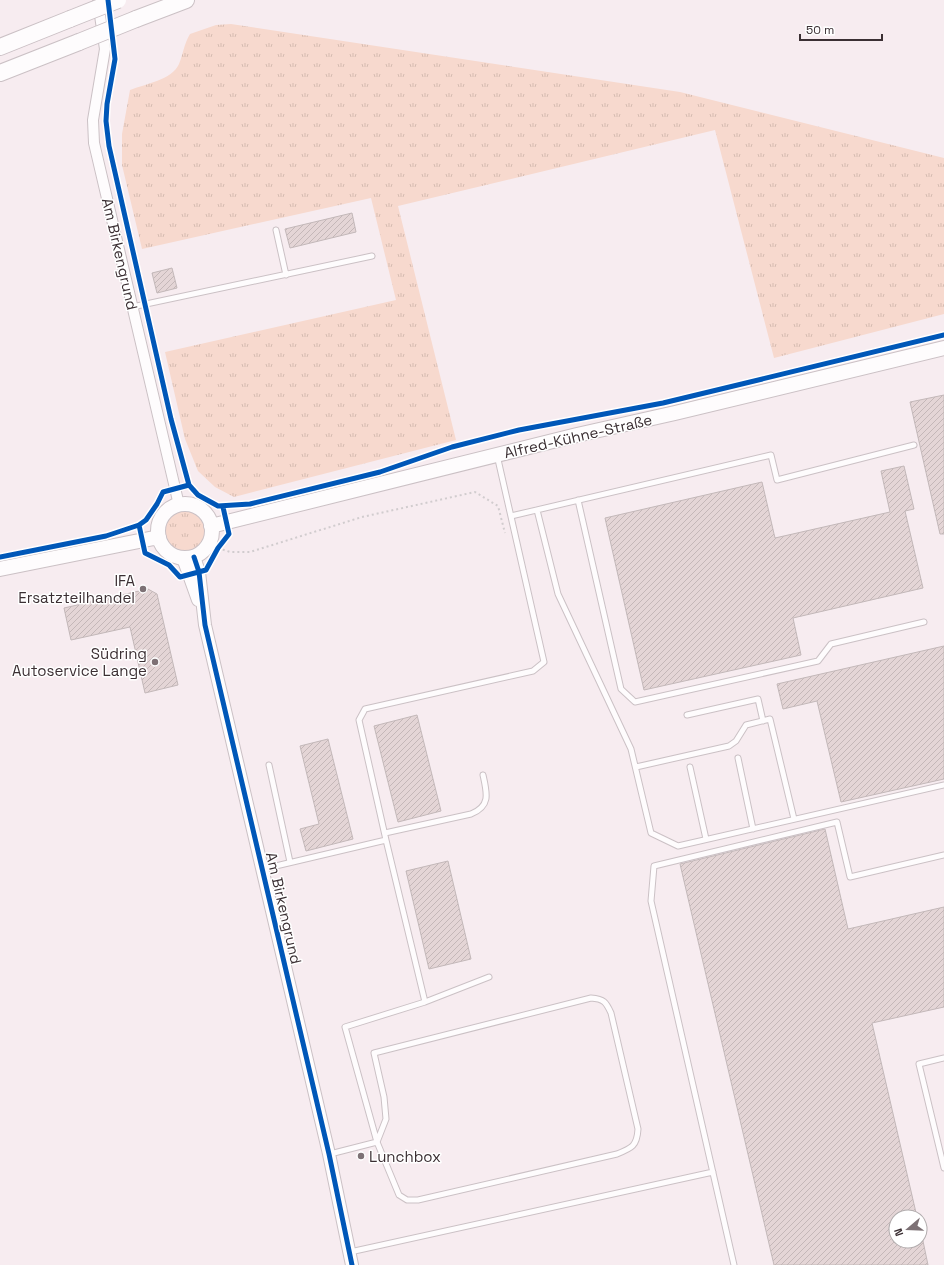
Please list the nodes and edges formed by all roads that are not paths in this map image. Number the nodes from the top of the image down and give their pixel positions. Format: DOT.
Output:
graph roads {
  1 [pos="98,0"];
  2 [pos="118,0"];
  3 [pos="186,0"];
  4 [pos="0,47"];
  5 [pos="0,73"];
  6 [pos="276,230"];
  7 [pos="372,256"];
  8 [pos="286,274"];
  9 [pos="132,308"];
  10 [pos="944,348"];
  11 [pos="914,445"];
  12 [pos="496,455"];
  13 [pos="578,500"];
  14 [pos="179,505"];
  15 [pos="537,510"];
  16 [pos="511,516"];
  17 [pos="211,526"];
  18 [pos="158,537"];
  19 [pos="189,557"];
  20 [pos="0,569"];
  21 [pos="924,622"];
  22 [pos="687,715"];
  23 [pos="763,721"];
  24 [pos="738,758"];
  25 [pos="269,765"];
  26 [pos="636,767"];
  27 [pos="690,767"];
  28 [pos="483,775"];
  29 [pos="944,786"];
  30 [pos="794,819"];
  31 [pos="753,829"];
  32 [pos="385,834"];
  33 [pos="706,839"];
  34 [pos="386,840"];
  35 [pos="944,855"];
  36 [pos="290,862"];
  37 [pos="263,869"];
  38 [pos="488,978"];
  39 [pos="425,1002"];
  40 [pos="944,1058"];
  41 [pos="377,1142"];
  42 [pos="329,1154"];
  43 [pos="944,1168"];
  44 [pos="713,1172"];
  45 [pos="350,1252"];
  46 [pos="352,1265"];
  47 [pos="734,1265"];
  1 -- 9 [label="street, Am Birkengrund"];
  2 -- 4 [label="highway, bridge"];
  3 -- 5 [label="highway, bridge"];
  6 -- 8 [label="lane"];
  7 -- 8 [label="lane"];
  8 -- 9 [label="lane"];
  9 -- 14 [label="street, Am Birkengrund"];
  10 -- 12 [label="main road, Alfred-Kühne-Straße"];
  11 -- 13 [label="lane"];
  12 -- 16 [label="lane"];
  12 -- 17 [label="main road, Alfred-Kühne-Straße"];
  13 -- 15 [label="lane"];
  13 -- 21 [label="lane"];
  14 -- 17 [label="main road"];
  14 -- 18 [label="main road"];
  15 -- 16 [label="lane"];
  15 -- 26 [label="lane"];
  16 -- 32 [label="lane"];
  17 -- 19 [label="main road"];
  18 -- 19 [label="main road"];
  18 -- 20 [label="main road"];
  19 -- 37 [label="street, Am Birkengrund"];
  22 -- 23 [label="lane"];
  23 -- 26 [label="lane"];
  23 -- 30 [label="lane"];
  24 -- 31 [label="lane"];
  25 -- 36 [label="lane"];
  26 -- 33 [label="lane"];
  27 -- 33 [label="lane"];
  28 -- 32 [label="lane"];
  29 -- 30 [label="lane"];
  30 -- 31 [label="lane"];
  31 -- 33 [label="lane"];
  32 -- 34 [label="lane"];
  34 -- 36 [label="lane"];
  34 -- 39 [label="lane"];
  35 -- 44 [label="lane"];
  36 -- 37 [label="lane"];
  37 -- 42 [label="street, Am Birkengrund"];
  38 -- 39 [label="lane"];
  39 -- 41 [label="lane"];
  40 -- 43 [label="lane"];
  41 -- 41 [label="lane"];
  41 -- 42 [label="lane"];
  42 -- 45 [label="street, Am Birkengrund"];
  44 -- 45 [label="lane"];
  44 -- 47 [label="lane"];
  45 -- 46 [label="street, Am Birkengrund"];
}
